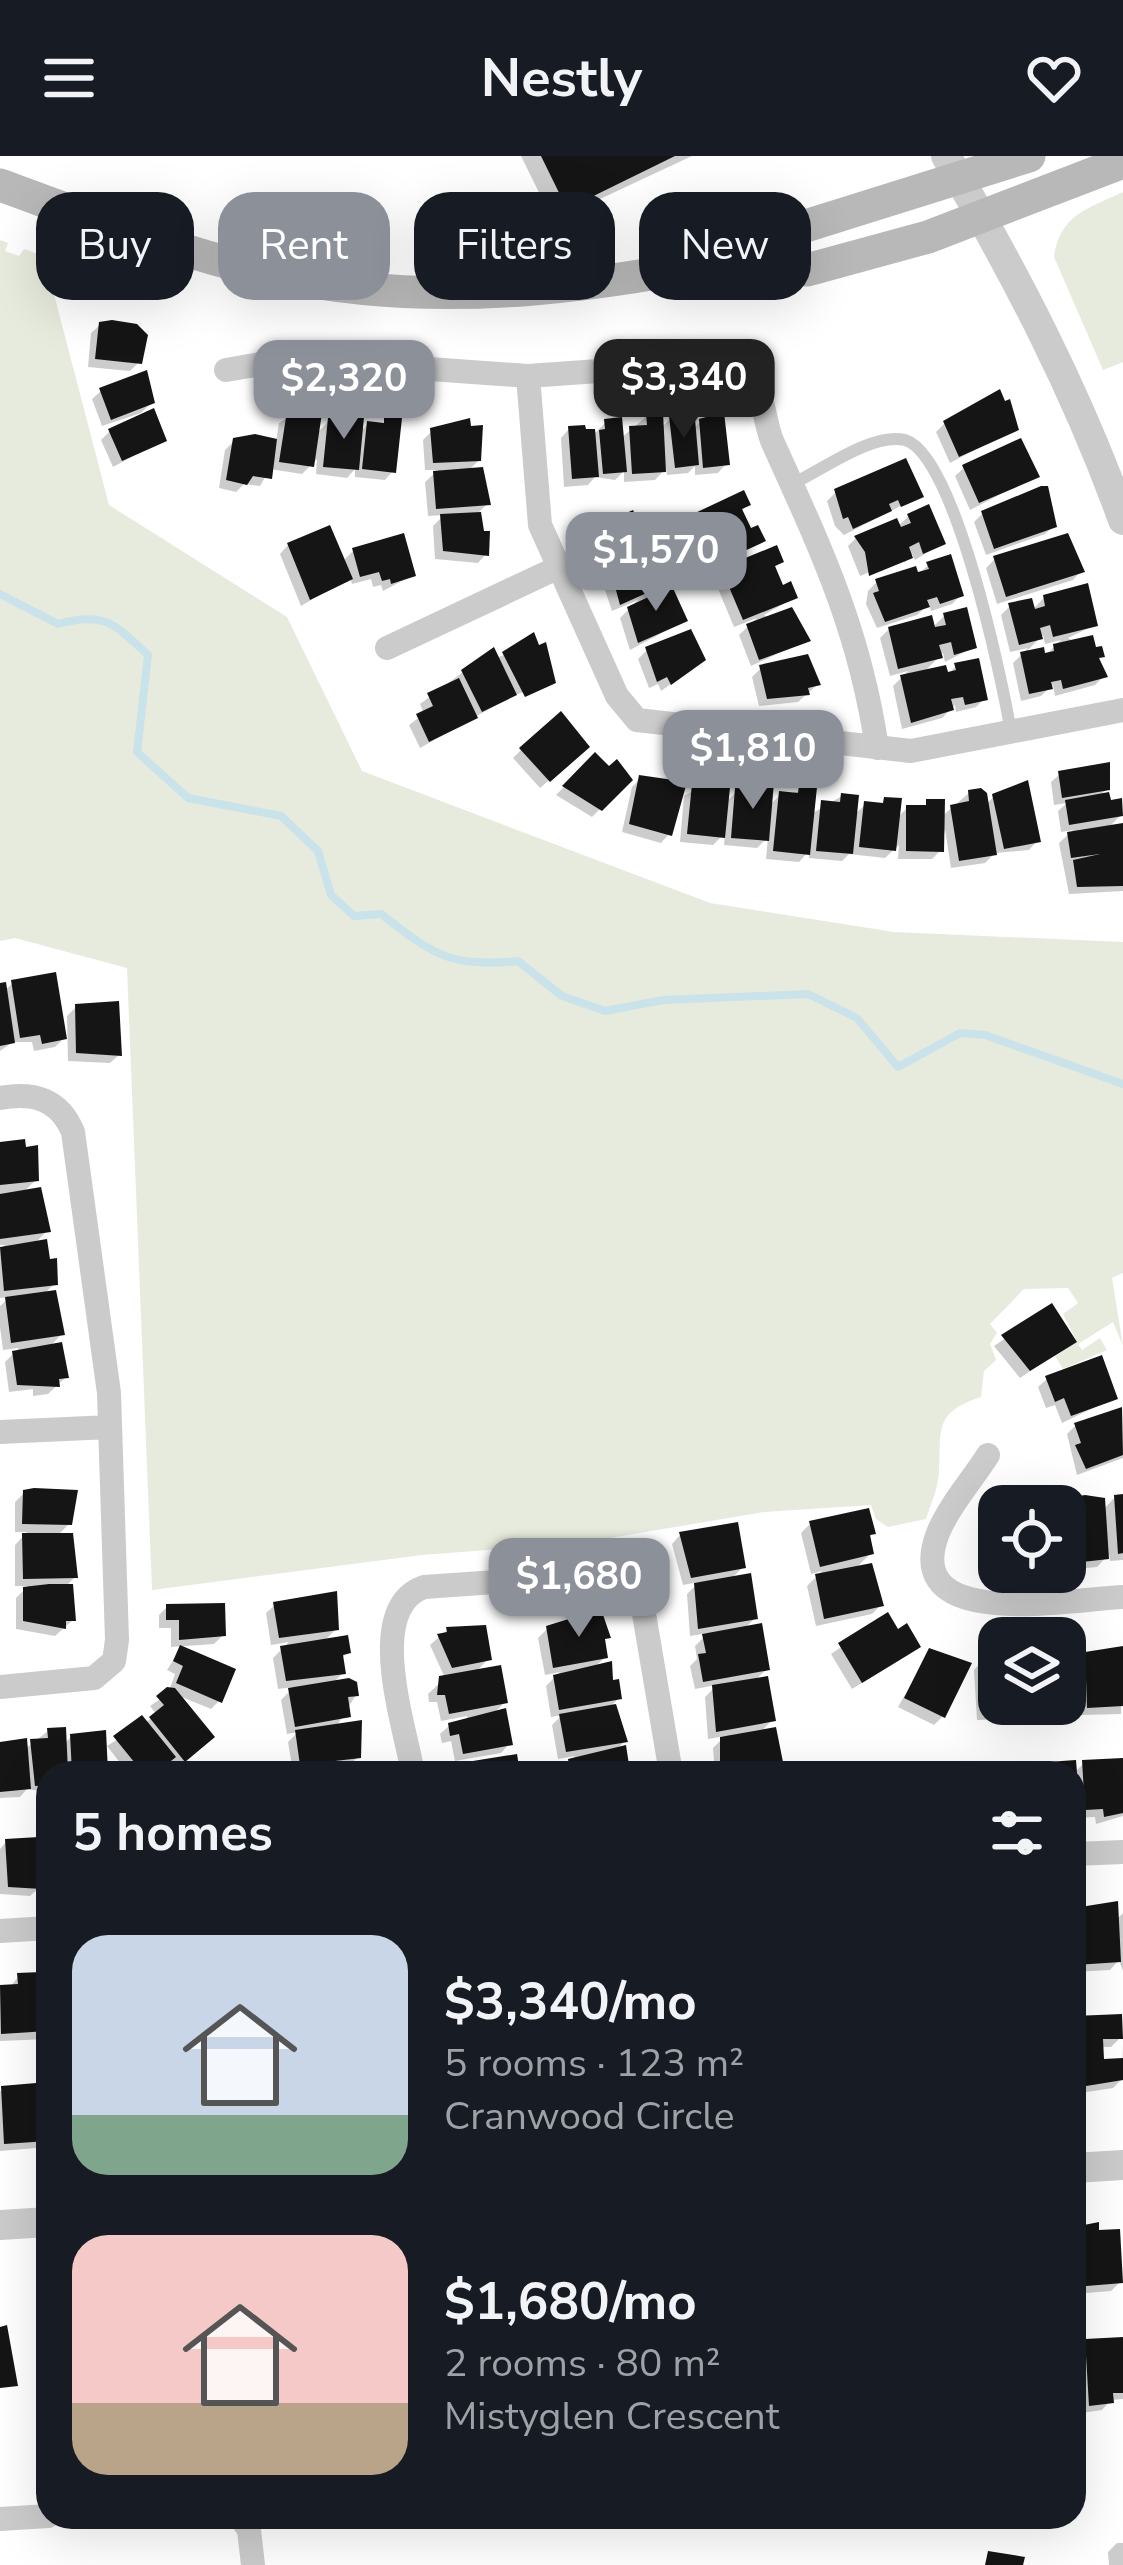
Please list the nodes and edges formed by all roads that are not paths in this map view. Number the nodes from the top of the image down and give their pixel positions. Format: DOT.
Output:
graph roads {
  1 [pos="1029,156"];
  2 [pos="1123,162"];
  3 [pos="953,168"];
  4 [pos="0,185"];
  5 [pos="982,218"];
  6 [pos="811,223"];
  7 [pos="811,269"];
  8 [pos="639,278"];
  9 [pos="226,370"];
  10 [pos="528,376"];
  11 [pos="794,483"];
  12 [pos="1123,520"];
  13 [pos="557,568"];
  14 [pos="387,648"];
  15 [pos="1123,710"];
  16 [pos="1011,733"];
  17 [pos="877,748"];
  18 [pos="0,1097"];
  19 [pos="110,1427"];
  20 [pos="0,1432"];
  21 [pos="988,1455"];
  22 [pos="1123,1597"];
  23 [pos="0,1687"];
  24 [pos="411,1761"];
  25 [pos="669,1761"];
  26 [pos="1123,1852"];
  27 [pos="1086,1854"];
  28 [pos="36,1929"];
  29 [pos="0,1931"];
  30 [pos="1123,2165"];
  31 [pos="1086,2167"];
  32 [pos="36,2223"];
  33 [pos="0,2225"];
  34 [pos="36,2517"];
  35 [pos="0,2519"];
  36 [pos="248,2529"];
  37 [pos="253,2565"];
  1 -- 3 [label="main road"];
  2 -- 5 [label="main road"];
  3 -- 5 [label="street"];
  3 -- 6 [label="main road"];
  4 -- 8 [label="main road"];
  5 -- 7 [label="main road"];
  5 -- 12 [label="street"];
  9 -- 10 [label="street"];
  10 -- 11 [label="street"];
  10 -- 13 [label="street"];
  11 -- 16 [label="lane"];
  11 -- 17 [label="street"];
  13 -- 14 [label="street"];
  13 -- 17 [label="street"];
  15 -- 16 [label="street"];
  16 -- 17 [label="street"];
  18 -- 19 [label="street"];
  19 -- 20 [label="street"];
  19 -- 23 [label="street"];
  21 -- 22 [label="street"];
  24 -- 25 [label="street"];
  26 -- 27 [label="street"];
  28 -- 29 [label="street"];
  30 -- 31 [label="street"];
  32 -- 33 [label="street"];
  34 -- 35 [label="street"];
  36 -- 37 [label="street"];
}
